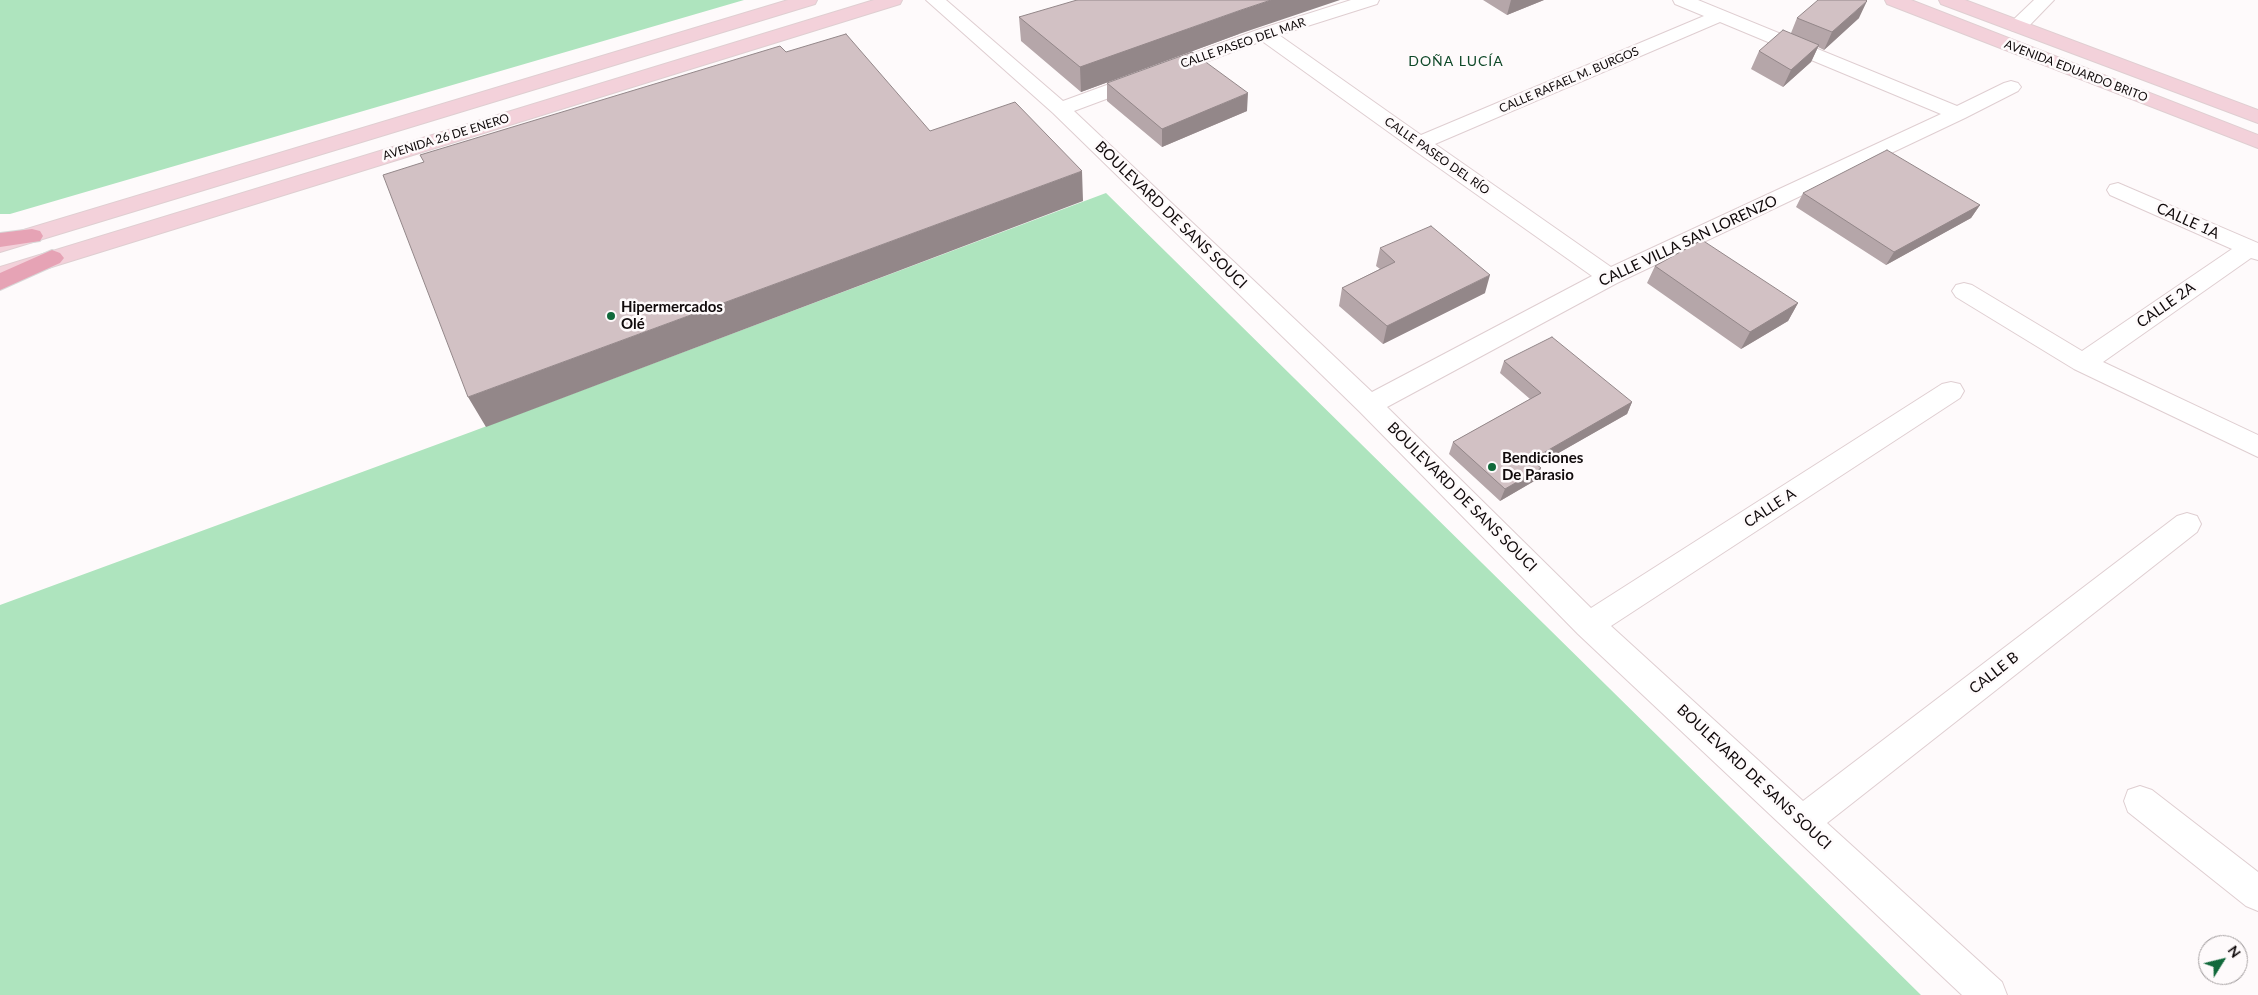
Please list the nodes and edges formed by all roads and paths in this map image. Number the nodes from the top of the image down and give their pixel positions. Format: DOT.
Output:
graph roads {
  1 [pos="808,0"];
  2 [pos="893,0"];
  3 [pos="935,0"];
  4 [pos="1370,0"];
  5 [pos="1682,0"];
  6 [pos="1894,0"];
  7 [pos="1948,0"];
  8 [pos="2045,0"];
  9 [pos="1719,16"];
  10 [pos="2018,26"];
  11 [pos="1264,34"];
  12 [pos="2012,87"];
  13 [pos="1060,109"];
  14 [pos="1958,114"];
  15 [pos="2258,117"];
  16 [pos="2258,142"];
  17 [pos="1418,144"];
  18 [pos="2118,190"];
  19 [pos="32,236"];
  20 [pos="0,240"];
  21 [pos="0,245"];
  22 [pos="2254,250"];
  23 [pos="52,258"];
  24 [pos="0,275"];
  25 [pos="1609,278"];
  26 [pos="0,282"];
  27 [pos="1964,291"];
  28 [pos="2083,363"];
  29 [pos="1951,391"];
  30 [pos="1369,405"];
  31 [pos="2258,447"];
  32 [pos="2187,524"];
  33 [pos="1589,624"];
  34 [pos="2140,801"];
  35 [pos="1802,822"];
  36 [pos="2258,894"];
  37 [pos="1989,995"];
  1 -- 19 [label="street, AVENIDA 26 DE ENERO"];
  2 -- 23 [label="street, AVENIDA 26 DE ENERO"];
  3 -- 13 [label="street, BOULEVARD DE SANS SOUCI"];
  4 -- 11 [label="street, CALLE PASEO DEL MAR"];
  5 -- 9 [label="street"];
  6 -- 16 [label="street, AVENIDA EDUARDO BRITO"];
  7 -- 10 [label="street, AVENIDA EDUARDO BRITO"];
  8 -- 10 [label="street"];
  9 -- 14 [label="street"];
  9 -- 17 [label="street, CALLE RAFAEL M. BURGOS"];
  10 -- 15 [label="street, AVENIDA EDUARDO BRITO"];
  11 -- 13 [label="street, CALLE PASEO DEL MAR"];
  11 -- 17 [label="street, CALLE PASEO DEL RÍO"];
  12 -- 14 [label="street, CALLE VILLA SAN LORENZO"];
  13 -- 30 [label="street, BOULEVARD DE SANS SOUCI"];
  14 -- 25 [label="street, CALLE VILLA SAN LORENZO"];
  17 -- 25 [label="street, CALLE PASEO DEL RÍO"];
  18 -- 22 [label="street, CALLE 1A"];
  19 -- 20 [label="main road"];
  19 -- 21 [label="street, AVENIDA 26 DE ENERO"];
  22 -- 28 [label="street, CALLE 2A"];
  23 -- 24 [label="street, AVENIDA 26 DE ENERO"];
  23 -- 26 [label="main road"];
  25 -- 30 [label="street, CALLE VILLA SAN LORENZO"];
  27 -- 28 [label="street"];
  28 -- 31 [label="street"];
  29 -- 33 [label="street, CALLE A"];
  30 -- 33 [label="street, BOULEVARD DE SANS SOUCI"];
  32 -- 35 [label="street, CALLE B"];
  33 -- 35 [label="street, BOULEVARD DE SANS SOUCI"];
  34 -- 36 [label="street"];
  35 -- 37 [label="street, BOULEVARD DE SANS SOUCI"];
}
